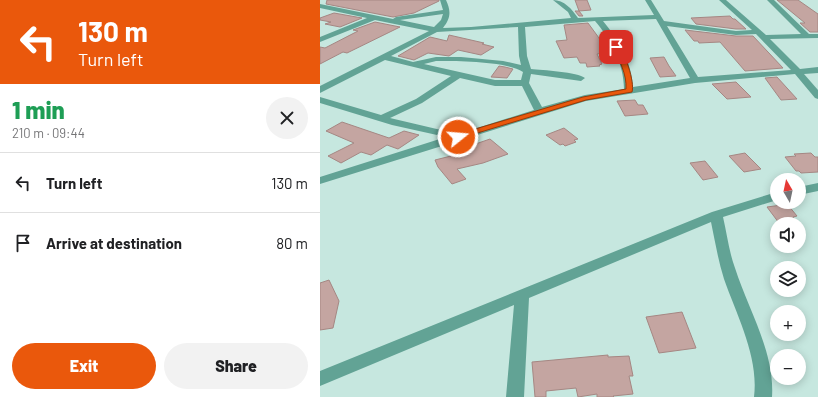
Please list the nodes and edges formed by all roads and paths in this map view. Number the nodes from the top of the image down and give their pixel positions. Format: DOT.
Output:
graph roads {
  1 [pos="443,0"];
  2 [pos="556,0"];
  3 [pos="648,0"];
  4 [pos="722,0"];
  5 [pos="770,0"];
  6 [pos="320,6"];
  7 [pos="447,11"];
  8 [pos="373,18"];
  9 [pos="597,19"];
  10 [pos="384,20"];
  11 [pos="576,20"];
  12 [pos="660,20"];
  13 [pos="521,25"];
  14 [pos="436,30"];
  15 [pos="757,32"];
  16 [pos="818,36"];
  17 [pos="764,37"];
  18 [pos="808,37"];
  19 [pos="320,40"];
  20 [pos="384,57"];
  21 [pos="413,64"];
  22 [pos="818,70"];
  23 [pos="526,71"];
  24 [pos="798,72"];
  25 [pos="458,75"];
  26 [pos="581,78"];
  27 [pos="695,80"];
  28 [pos="525,83"];
  29 [pos="320,90"];
  30 [pos="629,91"];
  31 [pos="818,96"];
  32 [pos="320,100"];
  33 [pos="540,111"];
  34 [pos="381,119"];
  35 [pos="458,137"];
  36 [pos="320,181"];
  37 [pos="818,187"];
  38 [pos="806,190"];
  39 [pos="770,198"];
  40 [pos="716,215"];
  41 [pos="522,296"];
  42 [pos="320,379"];
  43 [pos="515,397"];
  44 [pos="763,397"];
  1 -- 7 [label="street"];
  2 -- 11 [label="street"];
  3 -- 12 [label="street"];
  4 -- 15 [label="street"];
  5 -- 18 [label="street"];
  6 -- 8 [label="street"];
  7 -- 10 [label="street"];
  7 -- 14 [label="street"];
  8 -- 10 [label="street"];
  8 -- 19 [label="street"];
  9 -- 11 [label="street"];
  9 -- 12 [label="street"];
  9 -- 30 [label="street"];
  10 -- 14 [label="street"];
  11 -- 13 [label="street"];
  12 -- 15 [label="street"];
  12 -- 27 [label="street"];
  13 -- 14 [label="street"];
  13 -- 23 [label="street"];
  14 -- 20 [label="street"];
  15 -- 17 [label="street"];
  16 -- 18 [label="street"];
  17 -- 18 [label="street"];
  17 -- 24 [label="street"];
  20 -- 21 [label="street"];
  20 -- 29 [label="street"];
  21 -- 23 [label="street"];
  21 -- 25 [label="street"];
  22 -- 24 [label="street"];
  23 -- 26 [label="street"];
  23 -- 28 [label="street"];
  24 -- 27 [label="street"];
  24 -- 31 [label="street"];
  25 -- 28 [label="street"];
  25 -- 34 [label="street"];
  27 -- 30 [label="street"];
  28 -- 33 [label="street"];
  30 -- 33 [label="street"];
  32 -- 34 [label="street"];
  33 -- 35 [label="street"];
  34 -- 35 [label="street"];
  35 -- 36 [label="street"];
  37 -- 38 [label="street"];
  39 -- 40 [label="street"];
  40 -- 41 [label="street"];
  40 -- 44 [label="street"];
  41 -- 42 [label="street"];
  41 -- 43 [label="street"];
}
